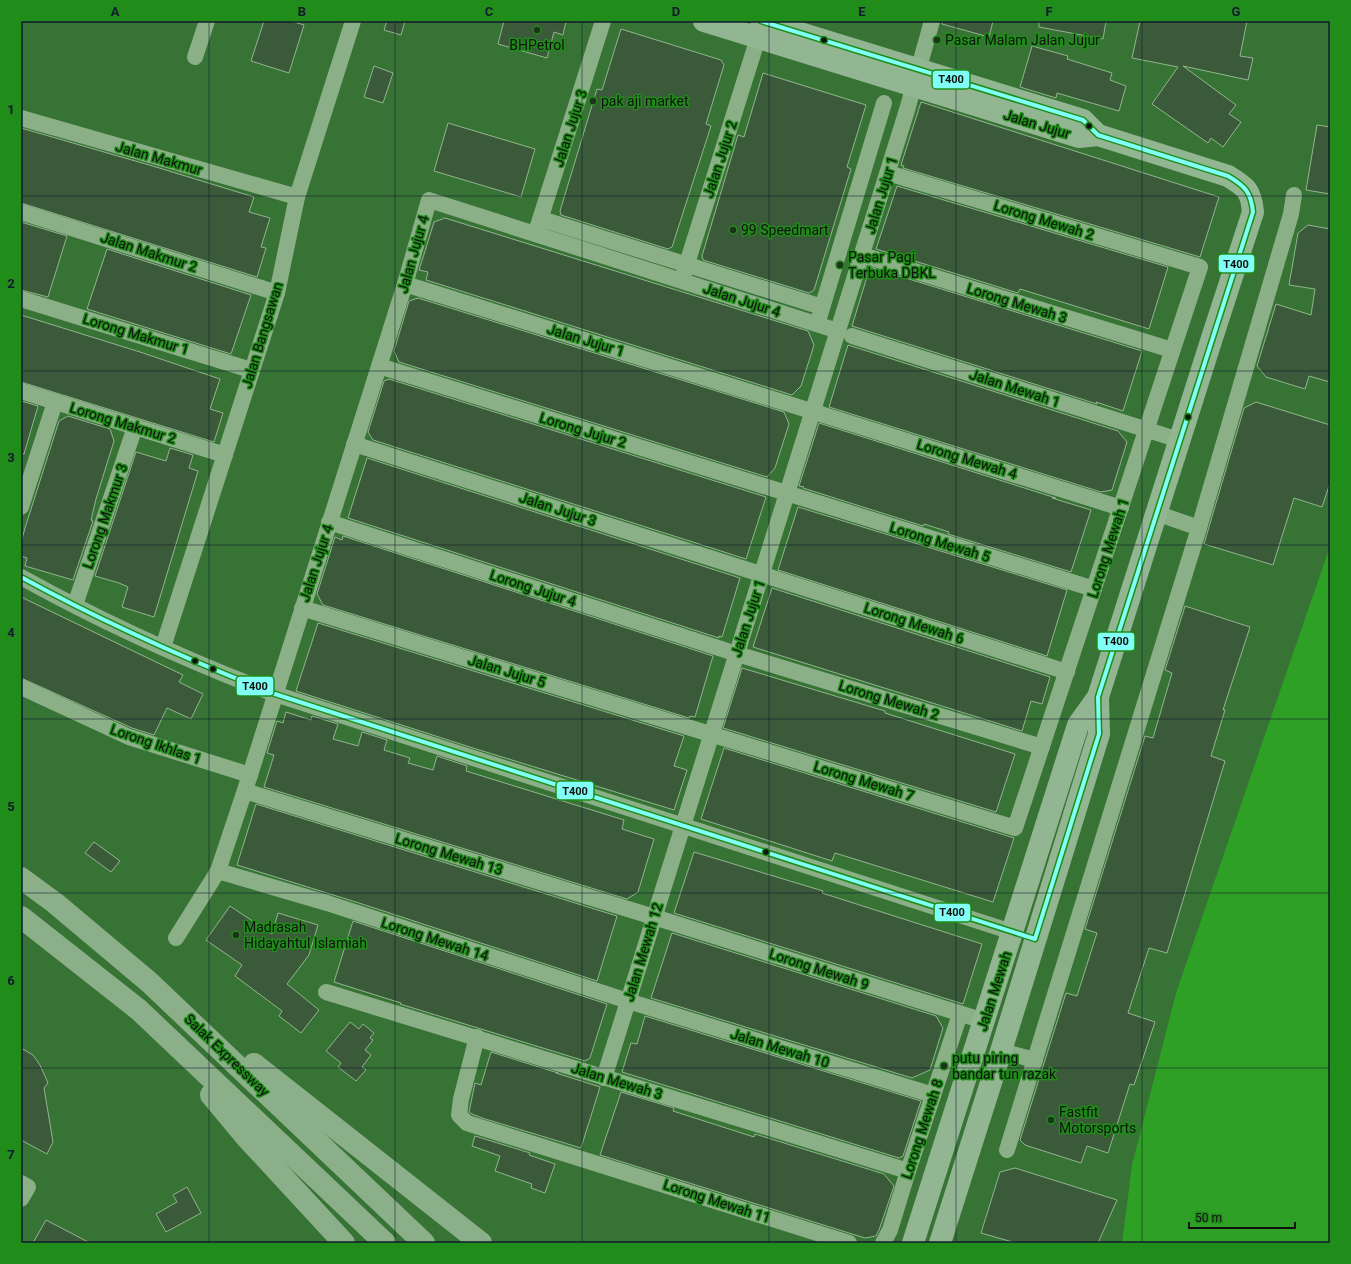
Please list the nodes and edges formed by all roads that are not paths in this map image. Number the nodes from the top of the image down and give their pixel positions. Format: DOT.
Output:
graph roads {
  1 [pos="207,21"];
  2 [pos="353,21"];
  3 [pos="603,21"];
  4 [pos="704,21"];
  5 [pos="932,21"];
  6 [pos="760,30"];
  7 [pos="195,57"];
  8 [pos="916,79"];
  9 [pos="884,103"];
  10 [pos="21,118"];
  11 [pos="1098,135"];
  12 [pos="888,173"];
  13 [pos="1294,195"];
  14 [pos="298,197"];
  15 [pos="21,212"];
  16 [pos="540,219"];
  17 [pos="536,234"];
  18 [pos="862,255"];
  19 [pos="687,264"];
  20 [pos="1200,267"];
  21 [pos="681,281"];
  22 [pos="404,284"];
  23 [pos="277,293"];
  24 [pos="21,299"];
  25 [pos="822,307"];
  26 [pos="817,324"];
  27 [pos="845,333"];
  28 [pos="1172,350"];
  29 [pos="378,366"];
  30 [pos="252,370"];
  31 [pos="21,391"];
  32 [pos="55,402"];
  33 [pos="813,411"];
  34 [pos="135,427"];
  35 [pos="1146,430"];
  36 [pos="1179,440"];
  37 [pos="354,444"];
  38 [pos="225,455"];
  39 [pos="787,494"];
  40 [pos="21,507"];
  41 [pos="1120,508"];
  42 [pos="1156,513"];
  43 [pos="329,522"];
  44 [pos="1198,528"];
  45 [pos="762,574"];
  46 [pos="21,577"];
  47 [pos="1094,589"];
  48 [pos="75,605"];
  49 [pos="302,608"];
  50 [pos="163,647"];
  51 [pos="737,654"];
  52 [pos="1067,672"];
  53 [pos="21,687"];
  54 [pos="275,694"];
  55 [pos="1098,697"];
  56 [pos="712,734"];
  57 [pos="1042,747"];
  58 [pos="250,775"];
  59 [pos="244,791"];
  60 [pos="683,826"];
  61 [pos="1016,828"];
  62 [pos="218,871"];
  63 [pos="21,878"];
  64 [pos="654,917"];
  65 [pos="21,918"];
  66 [pos="1012,932"];
  67 [pos="176,938"];
  68 [pos="1035,939"];
  69 [pos="149,982"];
  70 [pos="326,992"];
  71 [pos="628,1001"];
  72 [pos="139,1010"];
  73 [pos="960,1014"];
  74 [pos="984,1021"];
  75 [pos="477,1037"];
  76 [pos="1001,1051"];
  77 [pos="1035,1060"];
  78 [pos="604,1078"];
  79 [pos="933,1095"];
  80 [pos="1007,1150"];
  81 [pos="908,1171"];
  82 [pos="344,1243"];
  83 [pos="385,1243"];
  84 [pos="424,1243"];
  85 [pos="482,1243"];
  86 [pos="849,1243"];
  87 [pos="883,1243"];
  88 [pos="913,1243"];
  89 [pos="940,1243"];
  1 -- 7 [label="street"];
  2 -- 14 [label="street, Jalan Bangsawan"];
  3 -- 16 [label="street, Jalan Jujur 3"];
  4 -- 6 [label="street, Jalan Jujur"];
  5 -- 8 [label="street, Jalan Jujur 1"];
  6 -- 8 [label="street, Jalan Jujur"];
  6 -- 19 [label="street, Jalan Jujur 2"];
  8 -- 11 [label="street, Jalan Jujur"];
  8 -- 12 [label="street, Jalan Jujur 1"];
  9 -- 25 [label="street"];
  10 -- 14 [label="street, Jalan Makmur"];
  11 -- 36 [label="street, Jalan Mewah"];
  12 -- 18 [label="street, Jalan Jujur 1"];
  12 -- 20 [label="street, Lorong Mewah 2"];
  13 -- 44 [label="street"];
  14 -- 23 [label="street, Jalan Bangsawan"];
  15 -- 23 [label="street, Jalan Makmur 2"];
  16 -- 17 [label="street, Jalan Jujur 3"];
  16 -- 19 [label="street"];
  17 -- 21 [label="street, Jalan Jujur 4"];
  17 -- 22 [label="street, Jalan Jujur 4"];
  18 -- 27 [label="street, Jalan Jujur 1"];
  18 -- 28 [label="street, Lorong Mewah 3"];
  19 -- 21 [label="street, Jalan Jujur 2"];
  19 -- 25 [label="street"];
  20 -- 28 [label="street, Lorong Mewah 1"];
  21 -- 26 [label="street, Jalan Jujur 4"];
  22 -- 29 [label="street, Jalan Jujur 4"];
  22 -- 33 [label="street, Jalan Jujur 1"];
  23 -- 30 [label="street, Jalan Bangsawan"];
  24 -- 30 [label="street, Lorong Makmur 1"];
  25 -- 26 [label="street"];
  26 -- 27 [label="street, Jalan Jujur 4"];
  27 -- 33 [label="street, Jalan Jujur 1"];
  27 -- 35 [label="street, Jalan Mewah 1"];
  28 -- 35 [label="street, Lorong Mewah 1"];
  29 -- 37 [label="street, Jalan Jujur 4"];
  29 -- 39 [label="street, Lorong Jujur 2"];
  30 -- 38 [label="street, Jalan Bangsawan"];
  31 -- 32 [label="street, Lorong Makmur 2"];
  32 -- 34 [label="street, Lorong Makmur 2"];
  32 -- 40 [label="street"];
  33 -- 39 [label="street, Jalan Jujur 1"];
  33 -- 41 [label="street, Lorong Mewah 4"];
  34 -- 38 [label="street, Lorong Makmur 2"];
  34 -- 48 [label="street, Lorong Makmur 3"];
  35 -- 36 [label="street, Jalan Mewah 1"];
  35 -- 41 [label="street, Lorong Mewah 1"];
  36 -- 42 [label="street, Jalan Mewah"];
  37 -- 43 [label="street, Jalan Jujur 4"];
  37 -- 45 [label="street, Jalan Jujur 3"];
  38 -- 50 [label="street, Jalan Bangsawan"];
  39 -- 45 [label="street, Jalan Jujur 1"];
  39 -- 47 [label="street, Lorong Mewah 5"];
  41 -- 47 [label="street, Lorong Mewah 1"];
  42 -- 44 [label="street"];
  42 -- 55 [label="street, Jalan Mewah"];
  43 -- 49 [label="street, Jalan Jujur 4"];
  43 -- 51 [label="street, Lorong Jujur 4"];
  44 -- 77 [label="street"];
  45 -- 51 [label="street, Jalan Jujur 1"];
  45 -- 52 [label="street, Lorong Mewah 6"];
  46 -- 48 [label="street"];
  47 -- 52 [label="street, Lorong Mewah 1"];
  48 -- 50 [label="street"];
  49 -- 54 [label="street, Jalan Jujur 4"];
  49 -- 56 [label="street, Jalan Jujur 5"];
  50 -- 54 [label="street"];
  51 -- 56 [label="street, Jalan Jujur 1"];
  51 -- 57 [label="street, Lorong Mewah 2"];
  52 -- 57 [label="street, Lorong Mewah 1"];
  53 -- 58 [label="street, Lorong Ikhlas 1"];
  54 -- 58 [label="street"];
  54 -- 60 [label="street"];
  55 -- 66 [label="street, Jalan Mewah"];
  55 -- 68 [label="street, Jalan Mewah"];
  56 -- 60 [label="street, Jalan Jujur 1"];
  56 -- 61 [label="street, Lorong Mewah 7"];
  57 -- 61 [label="street, Lorong Mewah 1"];
  58 -- 59 [label="street"];
  59 -- 62 [label="street"];
  59 -- 64 [label="street, Lorong Mewah 13"];
  60 -- 64 [label="street, Jalan Mewah 12"];
  60 -- 66 [label="street"];
  62 -- 67 [label="street"];
  62 -- 71 [label="street, Lorong Mewah 14"];
  63 -- 69 [label="highway, Salak Expressway"];
  64 -- 71 [label="street, Jalan Mewah 12"];
  64 -- 73 [label="street, Lorong Mewah 9"];
  65 -- 72 [label="highway, Salak Expressway"];
  66 -- 68 [label="street"];
  66 -- 74 [label="street, Jalan Mewah"];
  68 -- 76 [label="street, Jalan Mewah"];
  69 -- 84 [label="highway, Salak Expressway"];
  69 -- 85 [label="highway"];
  70 -- 75 [label="street, Jalan Mewah 3"];
  71 -- 78 [label="street, Jalan Mewah 12"];
  71 -- 79 [label="street, Jalan Mewah 10"];
  72 -- 82 [label="highway"];
  72 -- 83 [label="highway, Salak Expressway"];
  73 -- 74 [label="street, Lorong Mewah 9"];
  73 -- 79 [label="street, Lorong Mewah 8"];
  74 -- 88 [label="street, Jalan Mewah"];
  75 -- 78 [label="street, Jalan Mewah 3"];
  75 -- 86 [label="street, Lorong Mewah 11"];
  76 -- 77 [label="street"];
  76 -- 89 [label="street, Jalan Mewah"];
  77 -- 80 [label="street"];
  78 -- 81 [label="street, Jalan Mewah 3"];
  79 -- 81 [label="street, Lorong Mewah 8"];
  81 -- 87 [label="street, Lorong Mewah 8"];
}
